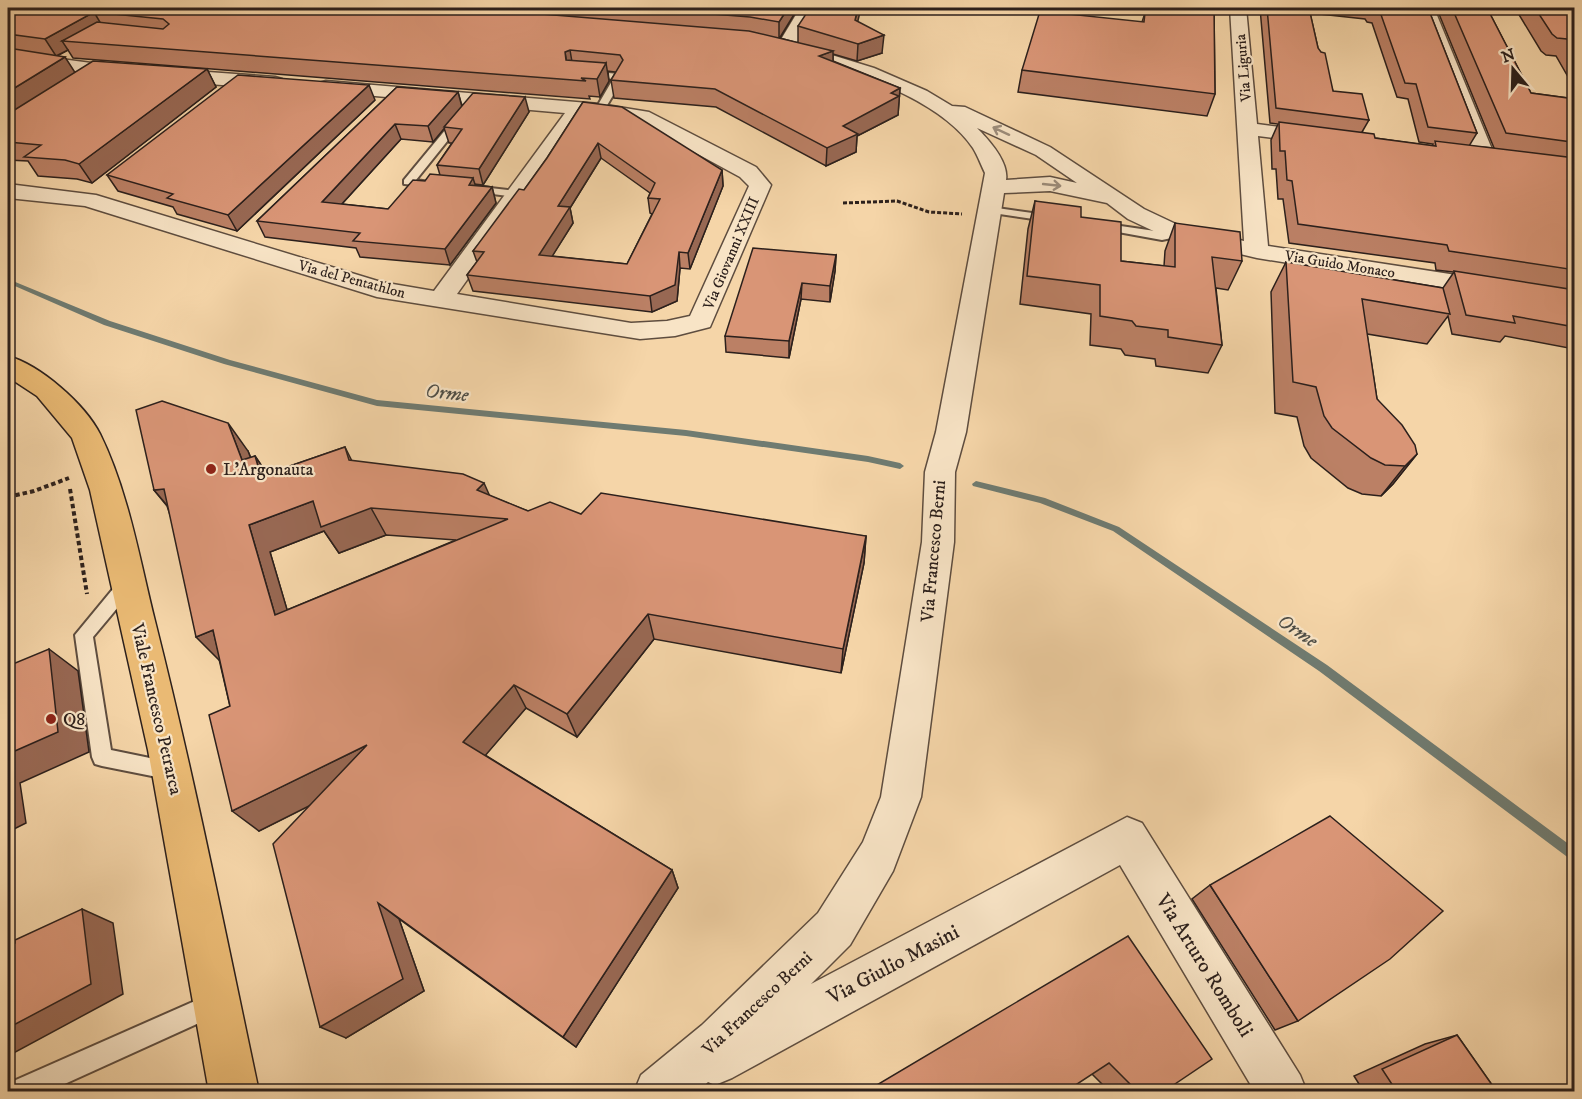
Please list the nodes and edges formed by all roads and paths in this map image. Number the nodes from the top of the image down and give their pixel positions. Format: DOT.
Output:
graph roads {
  1 [pos="808,8"];
  2 [pos="1238,8"];
  3 [pos="1418,8"];
  4 [pos="1426,8"];
  5 [pos="8,57"];
  6 [pos="99,70"];
  7 [pos="573,73"];
  8 [pos="241,80"];
  9 [pos="72,87"];
  10 [pos="917,92"];
  11 [pos="397,93"];
  12 [pos="476,100"];
  13 [pos="214,101"];
  14 [pos="380,109"];
  15 [pos="589,110"];
  16 [pos="1249,129"];
  17 [pos="1344,141"];
  18 [pos="1461,156"];
  19 [pos="1485,159"];
  20 [pos="1507,161"];
  21 [pos="1074,173"];
  22 [pos="995,180"];
  23 [pos="441,186"];
  24 [pos="463,188"];
  25 [pos="8,191"];
  26 [pos="517,194"];
  27 [pos="1114,198"];
  28 [pos="843,203"];
  29 [pos="990,210"];
  30 [pos="1070,222"];
  31 [pos="1093,225"];
  32 [pos="1182,233"];
  33 [pos="1257,251"];
  34 [pos="440,300"];
  35 [pos="1575,301"];
  36 [pos="701,321"];
  37 [pos="8,365"];
  38 [pos="68,469"];
  39 [pos="69,479"];
  40 [pos="8,497"];
  41 [pos="128,583"];
  42 [pos="87,603"];
  43 [pos="172,771"];
  44 [pos="1127,838"];
  45 [pos="217,1003"];
  46 [pos="18,1092"];
  47 [pos="234,1092"];
  48 [pos="659,1092"];
  49 [pos="1283,1092"];
  1 -- 10 [label="street"];
  2 -- 16 [label="street, Via Liguria"];
  3 -- 4 [label="street"];
  4 -- 19 [label="street"];
  5 -- 6 [label="street"];
  6 -- 8 [label="street"];
  6 -- 9 [label="street"];
  7 -- 15 [label="lane"];
  8 -- 11 [label="street"];
  8 -- 13 [label="street"];
  21 -- 10 [label="street, Via Guido Monaco, one-way"];
  10 -- 22 [label="street"];
  11 -- 12 [label="street"];
  11 -- 14 [label="street"];
  12 -- 15 [label="street"];
  12 -- 23 [label="lane"];
  15 -- 26 [label="street"];
  15 -- 36 [label="street, Via Giovanni XXIII"];
  16 -- 17 [label="street"];
  16 -- 33 [label="street, Via Liguria"];
  18 -- 19 [label="street"];
  19 -- 20 [label="street"];
  21 -- 22 [label="street, Via Guido Monaco"];
  21 -- 27 [label="street, Via Guido Monaco"];
  22 -- 27 [label="street, Via Guido Monaco, one-way"];
  22 -- 29 [label="street, Via Francesco Berni"];
  24 -- 26 [label="lane"];
  25 -- 34 [label="street, Via del Pentathlon"];
  26 -- 34 [label="street"];
  27 -- 32 [label="street, Via Guido Monaco"];
  28 -- 29 [label="path"];
  29 -- 30 [label="lane"];
  29 -- 48 [label="street, Via Francesco Berni"];
  31 -- 32 [label="lane"];
  32 -- 33 [label="street, Via Guido Monaco"];
  33 -- 35 [label="street, Via Guido Monaco"];
  34 -- 36 [label="street, Via del Pentathlon"];
  37 -- 41 [label="main road, Viale Francesco Petrarca"];
  38 -- 39 [label="path"];
  39 -- 40 [label="path"];
  39 -- 42 [label="path"];
  41 -- 43 [label="main road, Viale Francesco Petrarca"];
  41 -- 43 [label="lane"];
  43 -- 45 [label="main road, Viale Francesco Petrarca"];
  44 -- 48 [label="street, Via Giulio Masini"];
  44 -- 49 [label="street, Via Arturo Romboli"];
  45 -- 46 [label="lane"];
  45 -- 47 [label="main road, Viale Francesco Petrarca"];
}
